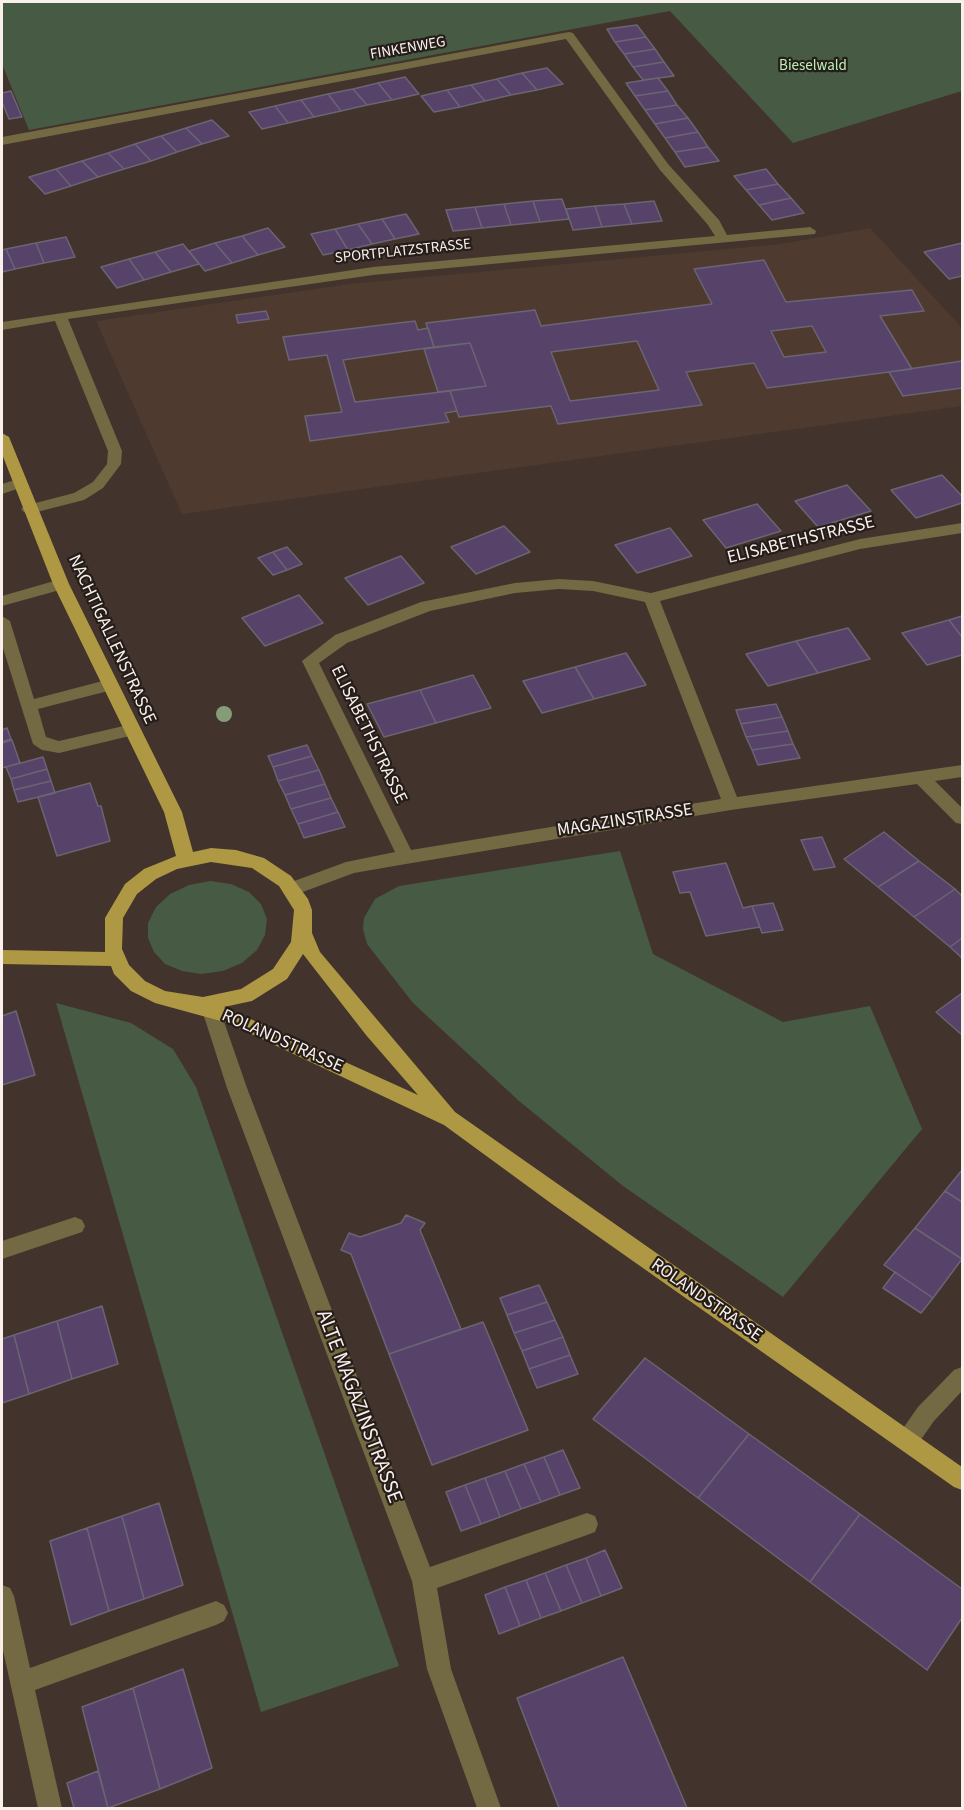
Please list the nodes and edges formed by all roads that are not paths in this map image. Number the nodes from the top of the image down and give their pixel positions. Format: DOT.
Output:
graph roads {
  1 [pos="2,141"];
  2 [pos="810,231"];
  3 [pos="723,239"];
  4 [pos="60,316"];
  5 [pos="2,327"];
  6 [pos="2,437"];
  7 [pos="18,484"];
  8 [pos="2,489"];
  9 [pos="29,509"];
  10 [pos="963,528"];
  11 [pos="61,584"];
  12 [pos="651,598"];
  13 [pos="2,601"];
  14 [pos="2,621"];
  15 [pos="110,685"];
  16 [pos="28,706"];
  17 [pos="132,730"];
  18 [pos="963,771"];
  19 [pos="921,778"];
  20 [pos="730,804"];
  21 [pos="963,818"];
  22 [pos="406,856"];
  23 [pos="186,859"];
  24 [pos="292,889"];
  25 [pos="303,933"];
  26 [pos="2,957"];
  27 [pos="116,959"];
  28 [pos="175,1002"];
  29 [pos="211,1010"];
  30 [pos="451,1119"];
  31 [pos="75,1226"];
  32 [pos="2,1250"];
  33 [pos="963,1377"];
  34 [pos="907,1440"];
  35 [pos="963,1480"];
  36 [pos="587,1524"];
  37 [pos="424,1581"];
  38 [pos="2,1596"];
  39 [pos="216,1613"];
  40 [pos="21,1683"];
  41 [pos="50,1809"];
  42 [pos="489,1809"];
  1 -- 3 [label="street, FINKENWEG"];
  2 -- 3 [label="street, SPORTPLATZSTRASSE"];
  3 -- 4 [label="street, SPORTPLATZSTRASSE"];
  4 -- 5 [label="street, SPORTPLATZSTRASSE"];
  4 -- 9 [label="street"];
  6 -- 7 [label="main road, NACHTIGALLENSTRASSE"];
  7 -- 8 [label="street"];
  7 -- 9 [label="main road, NACHTIGALLENSTRASSE"];
  9 -- 11 [label="main road, NACHTIGALLENSTRASSE"];
  10 -- 12 [label="street, ELISABETHSTRASSE"];
  11 -- 13 [label="street"];
  11 -- 15 [label="main road, NACHTIGALLENSTRASSE"];
  12 -- 20 [label="street"];
  12 -- 22 [label="street, ELISABETHSTRASSE"];
  14 -- 16 [label="street"];
  15 -- 16 [label="street"];
  15 -- 17 [label="main road, NACHTIGALLENSTRASSE"];
  16 -- 17 [label="street"];
  17 -- 23 [label="main road, NACHTIGALLENSTRASSE"];
  18 -- 19 [label="street, MAGAZINSTRASSE"];
  19 -- 20 [label="street, MAGAZINSTRASSE"];
  19 -- 21 [label="street"];
  20 -- 22 [label="street, MAGAZINSTRASSE"];
  22 -- 24 [label="street, MAGAZINSTRASSE"];
  23 -- 24 [label="main road"];
  23 -- 27 [label="main road"];
  24 -- 25 [label="main road"];
  25 -- 28 [label="main road"];
  25 -- 30 [label="main road, ROLANDSTRASSE"];
  26 -- 27 [label="main road"];
  27 -- 28 [label="main road"];
  28 -- 29 [label="main road, ROLANDSTRASSE"];
  29 -- 30 [label="main road, ROLANDSTRASSE"];
  29 -- 37 [label="street, ALTE MAGAZINSTRASSE"];
  30 -- 34 [label="main road, ROLANDSTRASSE"];
  31 -- 32 [label="street"];
  33 -- 34 [label="street"];
  34 -- 35 [label="main road, ROLANDSTRASSE"];
  36 -- 37 [label="street"];
  37 -- 42 [label="street, ALTE MAGAZINSTRASSE"];
  38 -- 40 [label="street"];
  39 -- 40 [label="street"];
  40 -- 41 [label="street"];
}
